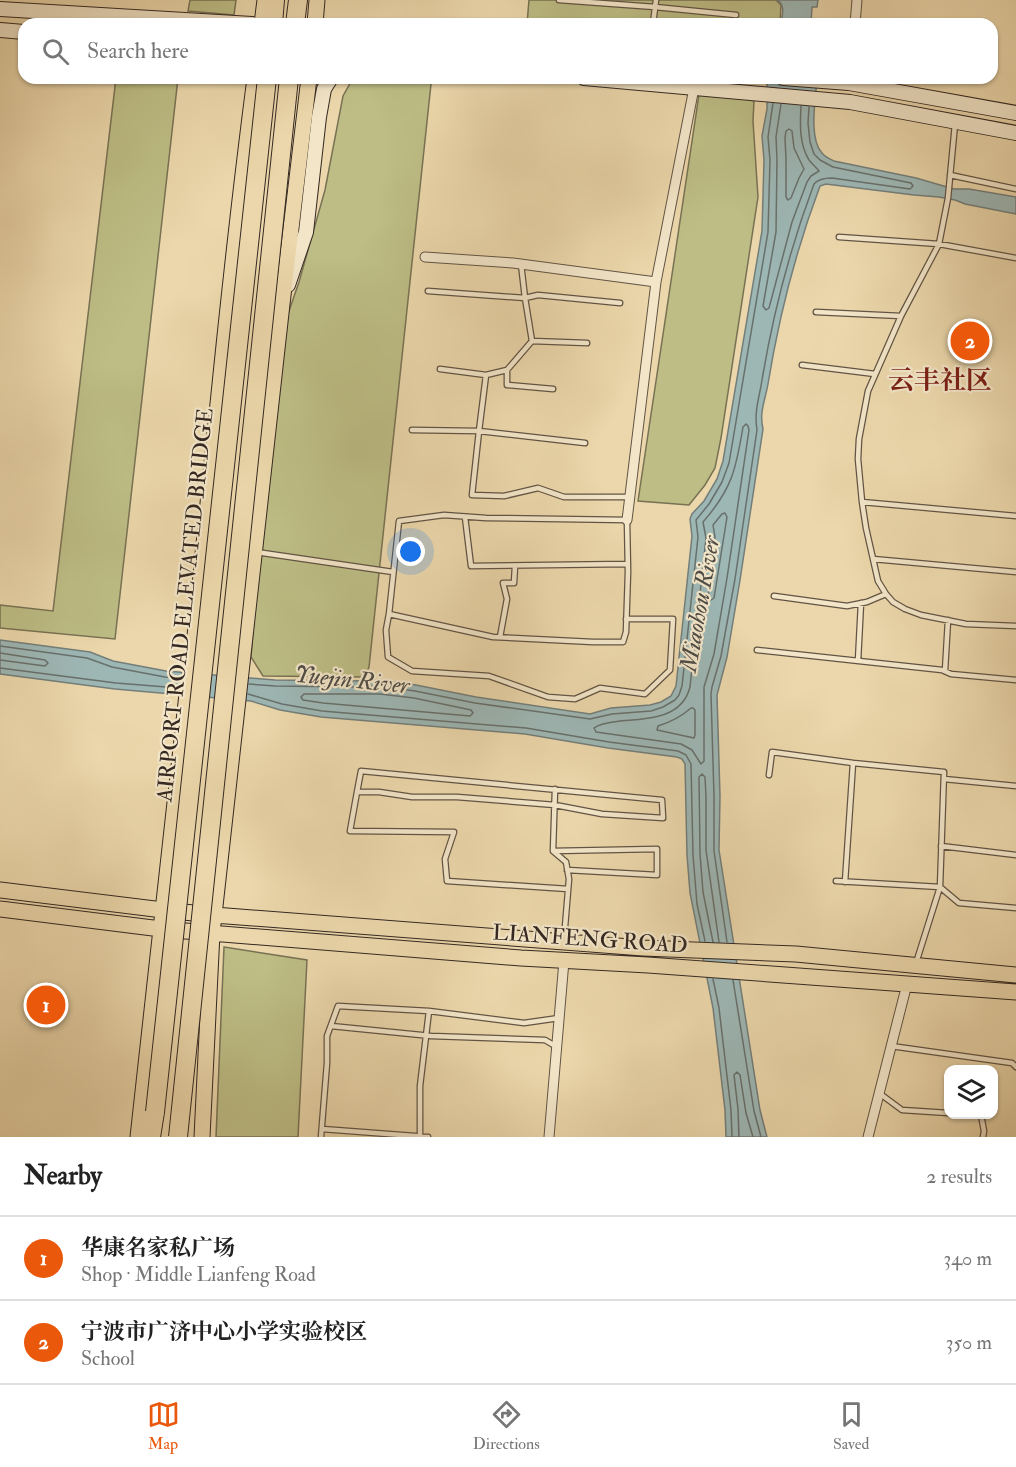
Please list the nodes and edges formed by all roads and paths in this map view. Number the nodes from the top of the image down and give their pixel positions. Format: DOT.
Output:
graph roads {
  1 [pos="265,0"];
  2 [pos="275,0"];
  3 [pos="298,0"];
  4 [pos="317,0"];
  5 [pos="559,0"];
  6 [pos="656,0"];
  7 [pos="857,0"];
  8 [pos="655,7"];
  9 [pos="0,9"];
  10 [pos="736,15"];
  11 [pos="151,18"];
  12 [pos="263,18"];
  13 [pos="274,18"];
  14 [pos="296,18"];
  15 [pos="316,18"];
  16 [pos="654,18"];
  17 [pos="856,18"];
  18 [pos="0,30"];
  19 [pos="18,32"];
  20 [pos="254,84"];
  21 [pos="266,84"];
  22 [pos="289,84"];
  23 [pos="308,84"];
  24 [pos="327,84"];
  25 [pos="650,84"];
  26 [pos="866,84"];
  27 [pos="694,88"];
  28 [pos="1016,113"];
  29 [pos="955,121"];
  30 [pos="1016,133"];
  31 [pos="950,176"];
  32 [pos="1016,189"];
  33 [pos="838,237"];
  34 [pos="939,244"];
  35 [pos="425,257"];
  36 [pos="1016,258"];
  37 [pos="521,264"];
  38 [pos="656,282"];
  39 [pos="428,291"];
  40 [pos="525,298"];
  41 [pos="620,303"];
  42 [pos="282,304"];
  43 [pos="816,312"];
  44 [pos="901,316"];
  45 [pos="532,341"];
  46 [pos="586,343"];
  47 [pos="802,365"];
  48 [pos="440,369"];
  49 [pos="507,370"];
  50 [pos="875,374"];
  51 [pos="486,375"];
  52 [pos="554,389"];
  53 [pos="412,430"];
  54 [pos="479,431"];
  55 [pos="585,443"];
  56 [pos="630,497"];
  57 [pos="862,502"];
  58 [pos="1016,516"];
  59 [pos="465,517"];
  60 [pos="627,520"];
  61 [pos="254,552"];
  62 [pos="873,558"];
  63 [pos="628,564"];
  64 [pos="515,566"];
  65 [pos="393,572"];
  66 [pos="1016,572"];
  67 [pos="885,594"];
  68 [pos="774,596"];
  69 [pos="861,603"];
  70 [pos="389,614"];
  71 [pos="626,619"];
  72 [pos="948,620"];
  73 [pos="1016,626"];
  74 [pos="500,637"];
  75 [pos="757,650"];
  76 [pos="858,661"];
  77 [pos="945,671"];
  78 [pos="1016,680"];
  79 [pos="853,763"];
  80 [pos="769,775"];
  81 [pos="944,779"];
  82 [pos="1016,786"];
  83 [pos="555,789"];
  84 [pos="357,792"];
  85 [pos="555,805"];
  86 [pos="941,846"];
  87 [pos="553,851"];
  88 [pos="1016,855"];
  89 [pos="567,870"];
  90 [pos="836,881"];
  91 [pos="845,882"];
  92 [pos="940,886"];
  93 [pos="568,889"];
  94 [pos="0,890"];
  95 [pos="1016,908"];
  96 [pos="0,909"];
  97 [pos="163,910"];
  98 [pos="214,915"];
  99 [pos="161,929"];
  100 [pos="212,933"];
  101 [pos="564,942"];
  102 [pos="564,961"];
  103 [pos="915,965"];
  104 [pos="1016,975"];
  105 [pos="907,984"];
  106 [pos="1016,992"];
  107 [pos="429,1011"];
  108 [pos="559,1018"];
  109 [pos="331,1026"];
  110 [pos="425,1035"];
  111 [pos="891,1046"];
  112 [pos="557,1047"];
  113 [pos="1016,1067"];
  114 [pos="879,1093"];
  115 [pos="944,1113"];
  116 [pos="982,1119"];
  117 [pos="322,1128"];
  118 [pos="138,1137"];
  119 [pos="152,1137"];
  120 [pos="178,1137"];
  121 [pos="202,1137"];
  122 [pos="321,1137"];
  123 [pos="420,1137"];
  124 [pos="428,1137"];
  125 [pos="549,1137"];
  126 [pos="868,1137"];
  127 [pos="983,1137"];
  1 -- 12 [label="main road"];
  2 -- 13 [label="highway"];
  3 -- 14 [label="highway"];
  4 -- 15 [label="main road"];
  5 -- 8 [label="lane"];
  6 -- 8 [label="lane"];
  7 -- 17 [label="street"];
  8 -- 10 [label="lane"];
  8 -- 16 [label="lane"];
  9 -- 11 [label="street"];
  18 -- 19 [label="street"];
  20 -- 97 [label="main road"];
  21 -- 119 [label="highway, AIRPORT ROAD ELEVATED BRIDGE, bridge"];
  22 -- 120 [label="highway, bridge"];
  23 -- 42 [label="main road"];
  24 -- 42 [label="street"];
  25 -- 27 [label="street"];
  26 -- 28 [label="street"];
  27 -- 29 [label="street"];
  27 -- 38 [label="street"];
  29 -- 30 [label="street"];
  29 -- 31 [label="lane"];
  31 -- 32 [label="lane"];
  31 -- 34 [label="lane"];
  33 -- 34 [label="lane"];
  34 -- 36 [label="lane"];
  34 -- 44 [label="lane"];
  35 -- 37 [label="street"];
  37 -- 38 [label="street"];
  37 -- 40 [label="lane"];
  38 -- 56 [label="street"];
  39 -- 40 [label="lane"];
  40 -- 41 [label="lane"];
  40 -- 45 [label="lane"];
  42 -- 61 [label="main road"];
  43 -- 44 [label="lane"];
  44 -- 50 [label="lane"];
  45 -- 46 [label="lane"];
  45 -- 49 [label="lane"];
  47 -- 50 [label="lane"];
  48 -- 51 [label="lane"];
  49 -- 51 [label="lane"];
  49 -- 52 [label="lane"];
  50 -- 57 [label="lane"];
  51 -- 54 [label="lane"];
  53 -- 54 [label="lane"];
  54 -- 55 [label="lane"];
  54 -- 56 [label="lane"];
  56 -- 60 [label="street"];
  57 -- 58 [label="lane"];
  57 -- 62 [label="lane"];
  59 -- 60 [label="lane"];
  59 -- 64 [label="lane"];
  59 -- 65 [label="lane"];
  60 -- 63 [label="lane"];
  61 -- 65 [label="lane"];
  61 -- 98 [label="main road"];
  62 -- 66 [label="lane"];
  62 -- 67 [label="lane"];
  63 -- 64 [label="lane"];
  63 -- 71 [label="lane"];
  64 -- 74 [label="lane"];
  65 -- 70 [label="lane"];
  67 -- 69 [label="lane"];
  67 -- 72 [label="lane"];
  68 -- 69 [label="lane"];
  69 -- 76 [label="lane"];
  70 -- 71 [label="lane"];
  70 -- 74 [label="lane"];
  71 -- 74 [label="lane"];
  72 -- 73 [label="lane"];
  72 -- 77 [label="lane"];
  75 -- 76 [label="lane"];
  76 -- 77 [label="lane"];
  77 -- 78 [label="lane"];
  79 -- 80 [label="lane"];
  79 -- 81 [label="lane"];
  79 -- 91 [label="lane"];
  81 -- 82 [label="lane"];
  81 -- 86 [label="lane"];
  83 -- 84 [label="lane"];
  83 -- 85 [label="lane"];
  83 -- 85 [label="lane"];
  84 -- 85 [label="lane"];
  84 -- 93 [label="lane"];
  85 -- 87 [label="lane"];
  86 -- 88 [label="lane"];
  86 -- 92 [label="lane"];
  87 -- 89 [label="lane"];
  87 -- 89 [label="lane"];
  89 -- 93 [label="lane"];
  90 -- 91 [label="lane"];
  91 -- 92 [label="lane"];
  92 -- 95 [label="lane"];
  92 -- 103 [label="lane"];
  93 -- 101 [label="lane"];
  94 -- 97 [label="main road, LIANFENG ROAD"];
  96 -- 99 [label="main road, LIANFENG ROAD"];
  97 -- 98 [label="main road, LIANFENG ROAD"];
  97 -- 99 [label="main road"];
  98 -- 100 [label="main road"];
  98 -- 101 [label="main road, LIANFENG ROAD"];
  99 -- 100 [label="main road, LIANFENG ROAD"];
  99 -- 118 [label="main road"];
  100 -- 102 [label="main road, LIANFENG ROAD"];
  100 -- 121 [label="main road"];
  101 -- 103 [label="main road, LIANFENG ROAD"];
  102 -- 105 [label="main road, LIANFENG ROAD"];
  102 -- 108 [label="street"];
  103 -- 104 [label="main road, LIANFENG ROAD"];
  105 -- 106 [label="main road, LIANFENG ROAD"];
  105 -- 111 [label="street"];
  107 -- 108 [label="lane"];
  107 -- 109 [label="lane"];
  107 -- 110 [label="lane"];
  108 -- 112 [label="street"];
  109 -- 110 [label="lane"];
  109 -- 117 [label="lane"];
  110 -- 112 [label="lane"];
  110 -- 123 [label="lane"];
  111 -- 113 [label="lane"];
  111 -- 114 [label="street"];
  112 -- 125 [label="street"];
  114 -- 115 [label="lane"];
  114 -- 126 [label="street"];
  116 -- 127 [label="lane"];
  117 -- 122 [label="lane"];
  117 -- 123 [label="lane"];
  123 -- 124 [label="lane"];
}
